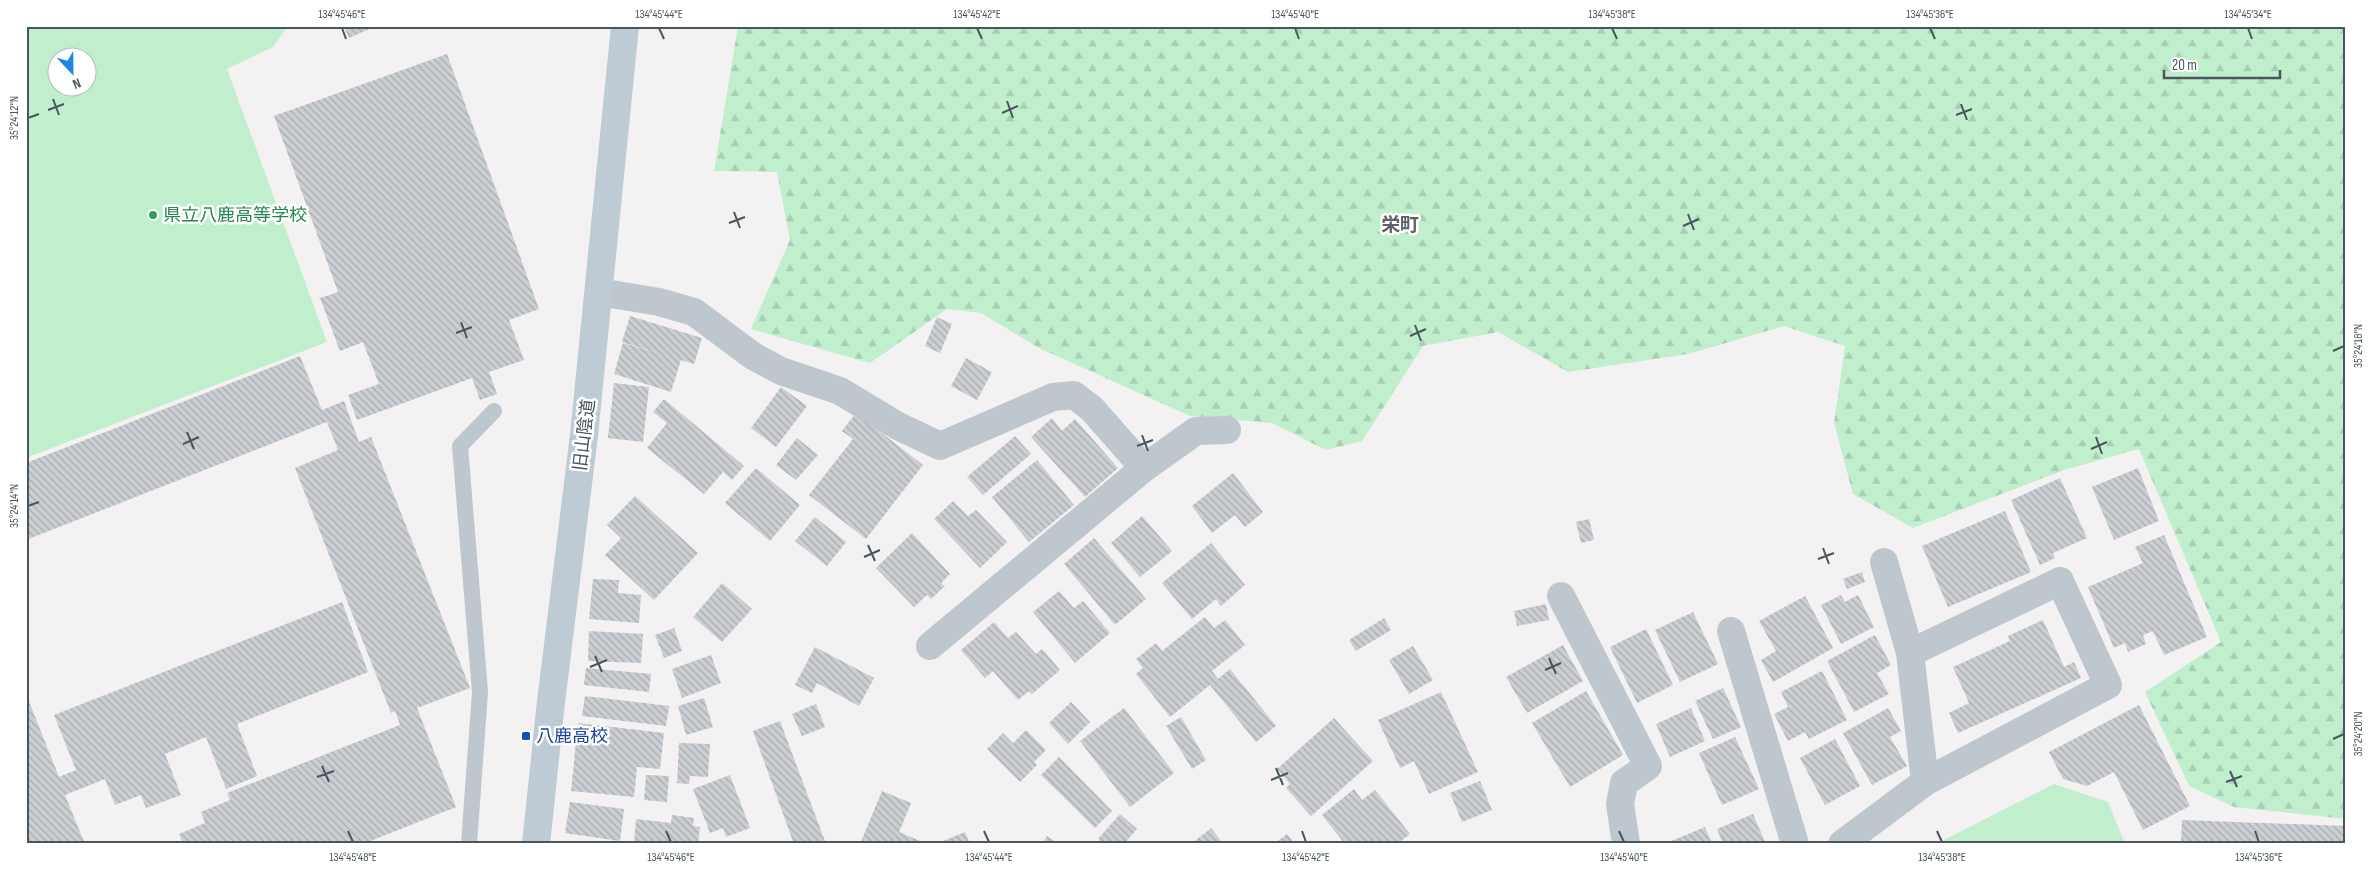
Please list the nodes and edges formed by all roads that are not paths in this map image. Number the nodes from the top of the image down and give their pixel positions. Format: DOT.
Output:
graph roads {
  1 [pos="625,26"];
  2 [pos="599,292"];
  3 [pos="494,411"];
  4 [pos="1227,430"];
  5 [pos="1144,468"];
  6 [pos="1884,562"];
  7 [pos="1561,596"];
  8 [pos="1731,631"];
  9 [pos="930,646"];
  10 [pos="1910,653"];
  11 [pos="1925,782"];
  12 [pos="469,844"];
  13 [pos="536,844"];
  14 [pos="1626,844"];
  15 [pos="1795,844"];
  16 [pos="1842,844"];
  1 -- 2 [label="street, 旧山陰道"];
  2 -- 5 [label="street"];
  2 -- 13 [label="street, 旧山陰道"];
  3 -- 12 [label="lane"];
  4 -- 5 [label="street"];
  5 -- 9 [label="street"];
  6 -- 10 [label="street"];
  7 -- 14 [label="street"];
  8 -- 15 [label="street"];
  10 -- 11 [label="street"];
  10 -- 11 [label="street"];
  11 -- 16 [label="street"];
}
